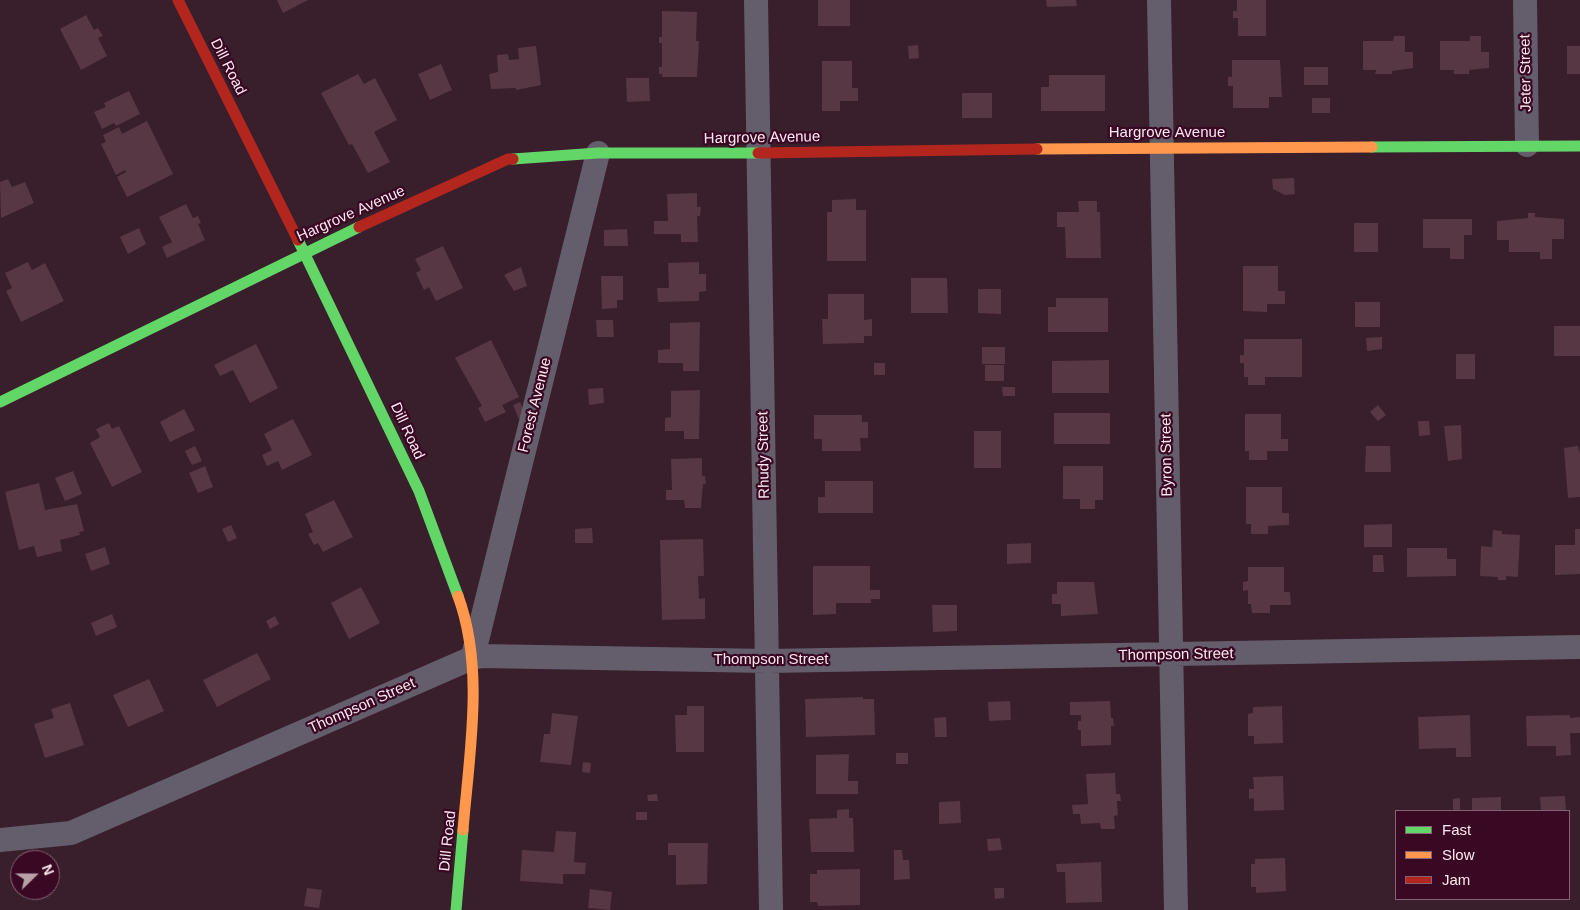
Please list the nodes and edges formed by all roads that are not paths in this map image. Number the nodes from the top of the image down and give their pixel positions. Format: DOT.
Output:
graph roads {
  1 [pos="178,0"];
  2 [pos="756,0"];
  3 [pos="1159,0"];
  4 [pos="1525,0"];
  5 [pos="1527,146"];
  6 [pos="1580,146"];
  7 [pos="1162,148"];
  8 [pos="598,153"];
  9 [pos="759,153"];
  10 [pos="304,252"];
  11 [pos="0,402"];
  12 [pos="1580,647"];
  13 [pos="1170,656"];
  14 [pos="472,658"];
  15 [pos="768,662"];
  16 [pos="0,840"];
  17 [pos="456,910"];
  18 [pos="771,910"];
  19 [pos="1176,910"];
  1 -- 10 [label="street, Dill Road"];
  2 -- 9 [label="street, Rhudy Street"];
  3 -- 7 [label="street, Byron Street"];
  4 -- 5 [label="street, Jeter Street"];
  5 -- 6 [label="street, Hargrove Avenue"];
  5 -- 7 [label="street, Hargrove Avenue"];
  7 -- 9 [label="street, Hargrove Avenue"];
  7 -- 13 [label="street, Byron Street"];
  8 -- 9 [label="street, Hargrove Avenue"];
  8 -- 10 [label="street, Hargrove Avenue"];
  8 -- 14 [label="street, Forest Avenue"];
  9 -- 15 [label="street, Rhudy Street"];
  10 -- 11 [label="street, Hargrove Avenue"];
  10 -- 14 [label="street, Dill Road"];
  12 -- 13 [label="street, Thompson Street"];
  13 -- 15 [label="street, Thompson Street"];
  13 -- 19 [label="street, Byron Street"];
  14 -- 15 [label="street, Thompson Street"];
  14 -- 16 [label="street, Thompson Street"];
  14 -- 17 [label="street, Dill Road"];
  15 -- 18 [label="street, Rhudy Street"];
}
